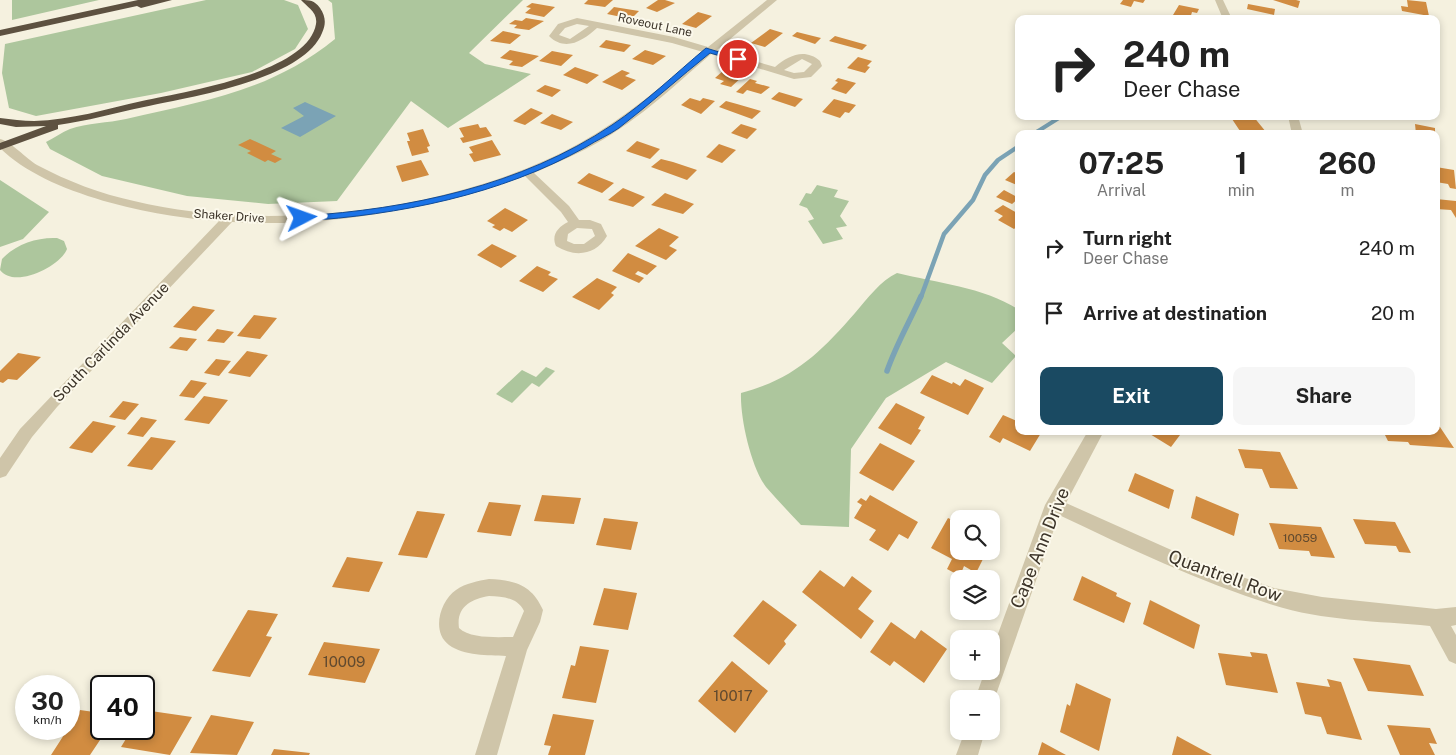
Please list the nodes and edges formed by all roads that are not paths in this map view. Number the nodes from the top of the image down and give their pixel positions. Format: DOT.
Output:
graph roads {
  1 [pos="150,0"];
  2 [pos="168,0"];
  3 [pos="305,0"];
  4 [pos="772,0"];
  5 [pos="1220,0"];
  6 [pos="1226,15"];
  7 [pos="44,23"];
  8 [pos="596,25"];
  9 [pos="0,33"];
  10 [pos="709,50"];
  11 [pos="778,70"];
  12 [pos="103,113"];
  13 [pos="0,121"];
  14 [pos="1,145"];
  15 [pos="528,172"];
  16 [pos="228,218"];
  17 [pos="575,224"];
  18 [pos="1094,435"];
  19 [pos="0,472"];
  20 [pos="1054,505"];
  21 [pos="1456,616"];
  22 [pos="1436,618"];
  23 [pos="518,647"];
  24 [pos="1456,654"];
  25 [pos="988,690"];
  26 [pos="972,740"];
  27 [pos="486,755"];
  28 [pos="967,755"];
  1 -- 7 [label="highway"];
  2 -- 7 [label="highway"];
  3 -- 12 [label="highway"];
  4 -- 10 [label="street, Shaker Drive"];
  5 -- 6 [label="street"];
  7 -- 9 [label="highway"];
  8 -- 10 [label="street, Roveout Lane"];
  10 -- 11 [label="street, Roveout Lane"];
  10 -- 15 [label="street, Shaker Drive"];
  12 -- 13 [label="highway"];
  12 -- 14 [label="highway"];
  14 -- 16 [label="street, Shaker Drive"];
  15 -- 16 [label="street, Shaker Drive"];
  15 -- 17 [label="street"];
  16 -- 19 [label="street, South Carlinda Avenue"];
  18 -- 20 [label="street, Cape Ann Drive"];
  20 -- 22 [label="street, Quantrell Row"];
  20 -- 25 [label="street, Cape Ann Drive"];
  21 -- 22 [label="street, Quantrell Row"];
  22 -- 24 [label="street"];
  23 -- 27 [label="street"];
  26 -- 28 [label="street"];
}
